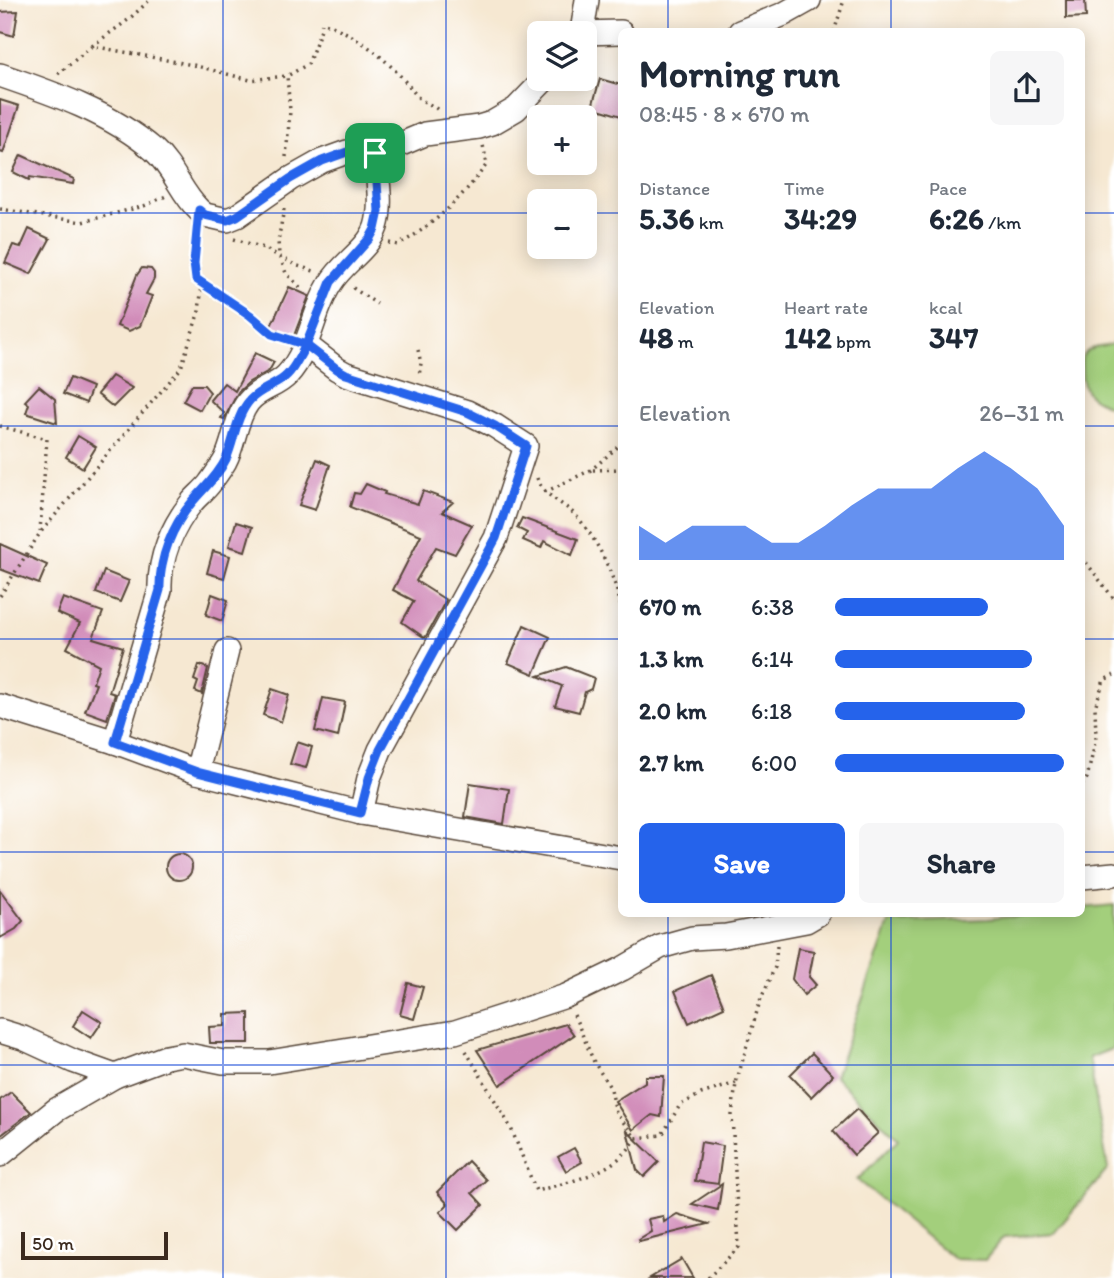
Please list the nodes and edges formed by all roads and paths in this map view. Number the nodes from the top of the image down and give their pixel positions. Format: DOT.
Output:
graph roads {
  1 [pos="150,0"];
  2 [pos="587,0"];
  3 [pos="809,0"];
  4 [pos="844,0"];
  5 [pos="584,21"];
  6 [pos="750,28"];
  7 [pos="835,28"];
  8 [pos="597,32"];
  9 [pos="618,32"];
  10 [pos="92,46"];
  11 [pos="0,75"];
  12 [pos="287,76"];
  13 [pos="533,91"];
  14 [pos="50,93"];
  15 [pos="468,128"];
  16 [pos="375,153"];
  17 [pos="290,179"];
  18 [pos="183,188"];
  19 [pos="0,209"];
  20 [pos="199,210"];
  21 [pos="227,220"];
  22 [pos="370,238"];
  23 [pos="279,255"];
  24 [pos="334,277"];
  25 [pos="202,285"];
  26 [pos="303,290"];
  27 [pos="377,304"];
  28 [pos="306,345"];
  29 [pos="418,350"];
  30 [pos="411,394"];
  31 [pos="0,426"];
  32 [pos="526,446"];
  33 [pos="618,447"];
  34 [pos="591,470"];
  35 [pos="618,470"];
  36 [pos="545,492"];
  37 [pos="40,533"];
  38 [pos="1085,561"];
  39 [pos="0,596"];
  40 [pos="618,598"];
  41 [pos="1114,599"];
  42 [pos="227,651"];
  43 [pos="1114,675"];
  44 [pos="0,706"];
  45 [pos="115,742"];
  46 [pos="197,772"];
  47 [pos="1085,781"];
  48 [pos="360,813"];
  49 [pos="618,857"];
  50 [pos="1114,874"];
  51 [pos="1085,877"];
  52 [pos="813,917"];
  53 [pos="779,926"];
  54 [pos="566,996"];
  55 [pos="0,1031"];
  56 [pos="455,1032"];
  57 [pos="115,1076"];
  58 [pos="736,1083"];
  59 [pos="636,1138"];
  60 [pos="0,1155"];
  61 [pos="708,1278"];
  1 -- 10 [label="path"];
  2 -- 5 [label="street"];
  3 -- 6 [label="street"];
  4 -- 7 [label="path"];
  8 -- 9 [label="street"];
  10 -- 12 [label="path"];
  10 -- 14 [label="path"];
  11 -- 14 [label="street"];
  12 -- 15 [label="path"];
  12 -- 17 [label="path"];
  13 -- 15 [label="street"];
  14 -- 18 [label="street"];
  15 -- 16 [label="street"];
  15 -- 22 [label="path"];
  16 -- 17 [label="street"];
  16 -- 22 [label="street"];
  17 -- 21 [label="street"];
  17 -- 23 [label="path"];
  18 -- 19 [label="path"];
  18 -- 20 [label="street"];
  20 -- 21 [label="street"];
  20 -- 25 [label="path"];
  21 -- 23 [label="path"];
  22 -- 24 [label="street"];
  23 -- 24 [label="path"];
  23 -- 26 [label="path"];
  24 -- 27 [label="path"];
  24 -- 28 [label="street"];
  25 -- 28 [label="path"];
  25 -- 37 [label="path"];
  28 -- 30 [label="street"];
  28 -- 45 [label="street"];
  29 -- 30 [label="path"];
  30 -- 32 [label="street"];
  31 -- 37 [label="path"];
  32 -- 36 [label="path"];
  32 -- 48 [label="street"];
  33 -- 34 [label="path"];
  34 -- 35 [label="path"];
  34 -- 36 [label="path"];
  36 -- 40 [label="path"];
  37 -- 39 [label="path"];
  38 -- 41 [label="path"];
  42 -- 46 [label="street"];
  43 -- 47 [label="path"];
  44 -- 45 [label="street"];
  45 -- 46 [label="street"];
  46 -- 48 [label="street"];
  48 -- 49 [label="street"];
  50 -- 51 [label="street"];
  52 -- 53 [label="street"];
  53 -- 54 [label="street"];
  53 -- 58 [label="path"];
  54 -- 56 [label="street"];
  54 -- 59 [label="path"];
  55 -- 57 [label="street"];
  56 -- 57 [label="street"];
  56 -- 59 [label="path"];
  57 -- 60 [label="street"];
  58 -- 59 [label="path"];
  58 -- 61 [label="path"];
}
